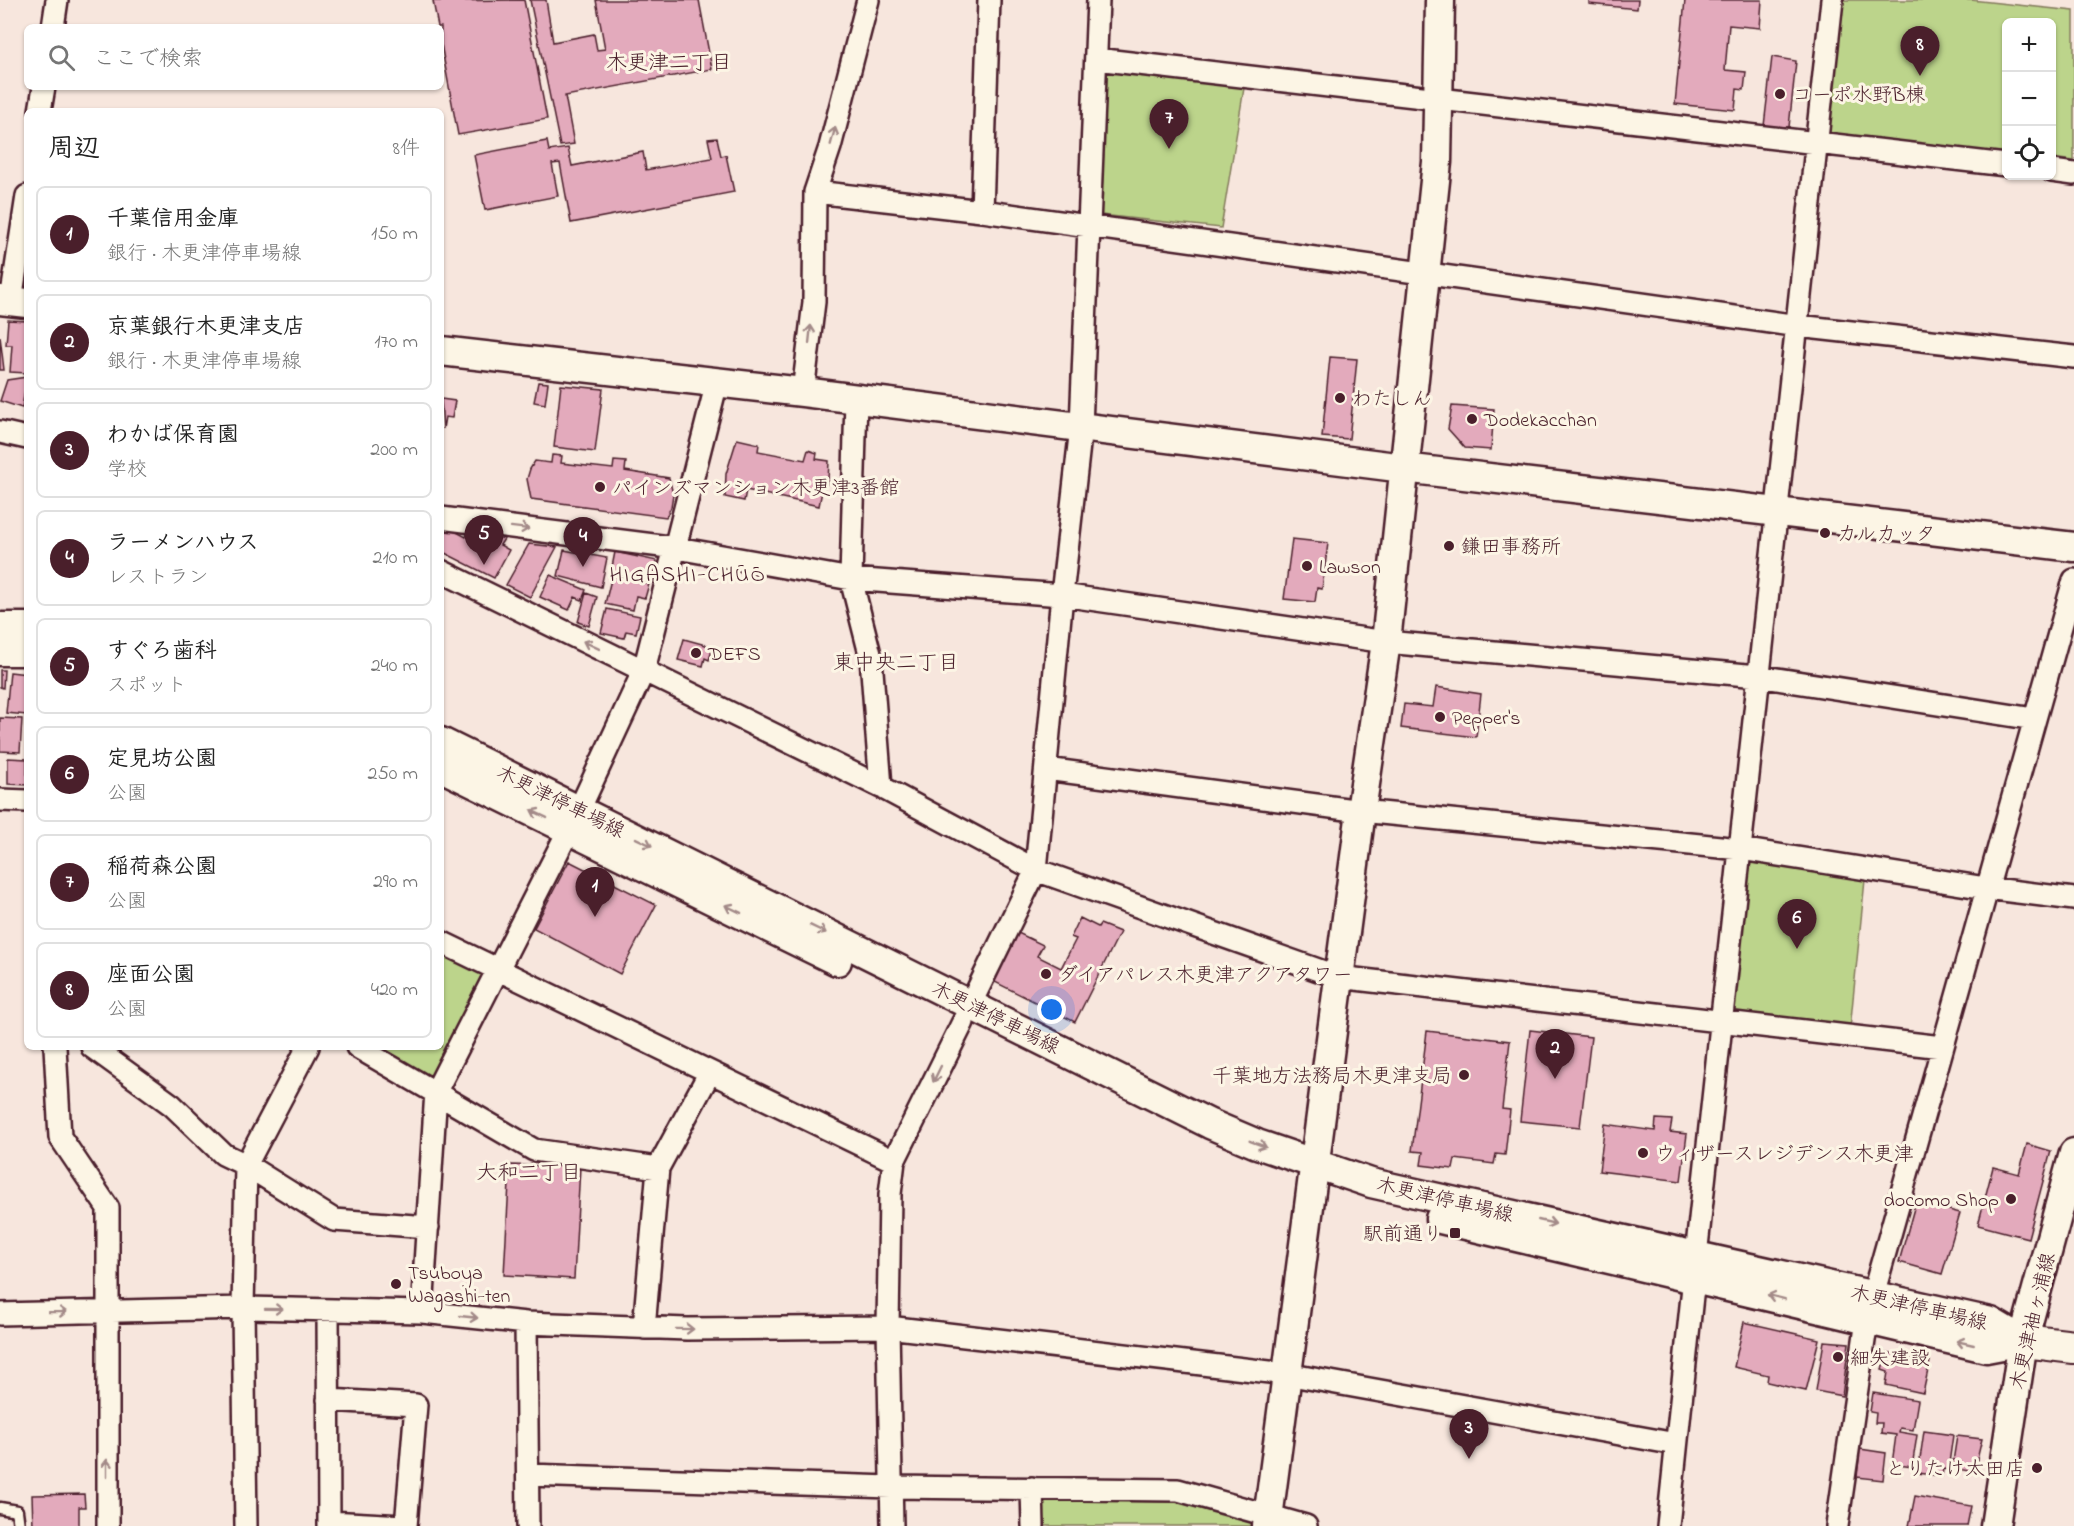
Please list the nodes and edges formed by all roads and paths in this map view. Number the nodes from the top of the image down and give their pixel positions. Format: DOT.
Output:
graph roads {
  1 [pos="57,0"];
  2 [pos="868,0"];
  3 [pos="989,0"];
  4 [pos="1098,0"];
  5 [pos="1440,0"];
  6 [pos="1832,0"];
  7 [pos="53,24"];
  8 [pos="1096,58"];
  9 [pos="44,90"];
  10 [pos="1438,98"];
  11 [pos="40,108"];
  12 [pos="1817,142"];
  13 [pos="2002,164"];
  14 [pos="2056,172"];
  15 [pos="2074,174"];
  16 [pos="815,192"];
  17 [pos="982,210"];
  18 [pos="24,218"];
  19 [pos="1090,226"];
  20 [pos="1425,273"];
  21 [pos="13,301"];
  22 [pos="1798,326"];
  23 [pos="444,351"];
  24 [pos="2074,357"];
  25 [pos="717,382"];
  26 [pos="803,392"];
  27 [pos="856,399"];
  28 [pos="1081,427"];
  29 [pos="0,432"];
  30 [pos="24,437"];
  31 [pos="1404,468"];
  32 [pos="1776,510"];
  33 [pos="444,519"];
  34 [pos="2074,547"];
  35 [pos="677,548"];
  36 [pos="444,572"];
  37 [pos="850,579"];
  38 [pos="2074,580"];
  39 [pos="1062,595"];
  40 [pos="0,627"];
  41 [pos="24,627"];
  42 [pos="1386,642"];
  43 [pos="0,651"];
  44 [pos="24,651"];
  45 [pos="644,670"];
  46 [pos="1758,676"];
  47 [pos="2034,719"];
  48 [pos="444,743"];
  49 [pos="444,768"];
  50 [pos="1046,769"];
  51 [pos="881,787"];
  52 [pos="0,800"];
  53 [pos="24,801"];
  54 [pos="1361,811"];
  55 [pos="574,820"];
  56 [pos="1740,849"];
  57 [pos="1036,870"];
  58 [pos="1986,888"];
  59 [pos="2074,899"];
  60 [pos="444,943"];
  61 [pos="499,970"];
  62 [pos="1338,977"];
  63 [pos="966,1013"];
  64 [pos="1721,1022"];
  65 [pos="1942,1047"];
  66 [pos="55,1050"];
  67 [pos="96,1050"];
  68 [pos="306,1050"];
  69 [pos="362,1050"];
  70 [pos="710,1072"];
  71 [pos="436,1091"];
  72 [pos="2074,1153"];
  73 [pos="894,1161"];
  74 [pos="246,1165"];
  75 [pos="658,1168"];
  76 [pos="1314,1173"];
  77 [pos="428,1227"];
  78 [pos="1695,1266"];
  79 [pos="243,1308"];
  80 [pos="1870,1308"];
  81 [pos="328,1310"];
  82 [pos="107,1311"];
  83 [pos="422,1312"];
  84 [pos="0,1314"];
  85 [pos="526,1323"];
  86 [pos="888,1327"];
  87 [pos="644,1328"];
  88 [pos="2023,1341"];
  89 [pos="2074,1347"];
  90 [pos="1286,1374"];
  91 [pos="328,1400"];
  92 [pos="1676,1444"];
  93 [pos="528,1475"];
  94 [pos="891,1487"];
  95 [pos="1032,1488"];
  96 [pos="0,1508"];
  97 [pos="1268,1520"];
  98 [pos="329,1524"];
  99 [pos="19,1526"];
  100 [pos="108,1526"];
  101 [pos="246,1526"];
  102 [pos="405,1526"];
  103 [pos="528,1526"];
  104 [pos="892,1526"];
  105 [pos="1033,1526"];
  106 [pos="1306,1526"];
  107 [pos="1668,1526"];
  108 [pos="1837,1526"];
  109 [pos="1995,1526"];
  1 -- 7 [label="street"];
  16 -- 2 [label="street, one-way"];
  3 -- 17 [label="street"];
  4 -- 8 [label="street"];
  5 -- 10 [label="street"];
  6 -- 12 [label="street"];
  8 -- 10 [label="street"];
  8 -- 19 [label="street"];
  9 -- 11 [label="street"];
  10 -- 12 [label="street"];
  10 -- 20 [label="street"];
  12 -- 13 [label="street"];
  12 -- 22 [label="street"];
  14 -- 15 [label="street"];
  16 -- 17 [label="street"];
  26 -- 16 [label="street, one-way"];
  17 -- 19 [label="street"];
  18 -- 21 [label="street"];
  19 -- 20 [label="street"];
  19 -- 28 [label="street"];
  20 -- 22 [label="street"];
  20 -- 31 [label="street"];
  22 -- 24 [label="street"];
  22 -- 32 [label="street"];
  23 -- 25 [label="street"];
  25 -- 26 [label="street"];
  25 -- 35 [label="street"];
  26 -- 27 [label="street"];
  27 -- 28 [label="street"];
  27 -- 37 [label="street"];
  28 -- 31 [label="street"];
  28 -- 39 [label="street"];
  29 -- 30 [label="street"];
  31 -- 32 [label="street"];
  31 -- 42 [label="street"];
  32 -- 34 [label="street"];
  32 -- 46 [label="street"];
  33 -- 35 [label="street, one-way"];
  35 -- 37 [label="street"];
  35 -- 45 [label="street"];
  45 -- 36 [label="street, one-way"];
  37 -- 39 [label="street"];
  37 -- 51 [label="street"];
  38 -- 47 [label="street"];
  39 -- 42 [label="street"];
  39 -- 50 [label="street"];
  40 -- 41 [label="street"];
  42 -- 46 [label="street"];
  42 -- 54 [label="street"];
  43 -- 44 [label="street"];
  45 -- 51 [label="street"];
  45 -- 55 [label="street"];
  46 -- 47 [label="street"];
  46 -- 56 [label="street"];
  47 -- 58 [label="street"];
  48 -- 55 [label="street, 木更津停車場線"];
  55 -- 49 [label="street, 木更津停車場線, one-way"];
  50 -- 54 [label="street"];
  50 -- 57 [label="street"];
  51 -- 57 [label="street"];
  52 -- 53 [label="street"];
  54 -- 56 [label="street"];
  54 -- 62 [label="street"];
  55 -- 61 [label="street"];
  55 -- 63 [label="street, 木更津停車場線"];
  56 -- 58 [label="street"];
  56 -- 64 [label="street"];
  57 -- 62 [label="street"];
  57 -- 63 [label="street"];
  58 -- 59 [label="street"];
  58 -- 65 [label="street"];
  60 -- 61 [label="street"];
  61 -- 70 [label="street"];
  61 -- 71 [label="street"];
  62 -- 64 [label="street"];
  62 -- 76 [label="street"];
  63 -- 73 [label="street, one-way"];
  63 -- 76 [label="street, 木更津停車場線"];
  64 -- 65 [label="street"];
  64 -- 78 [label="street"];
  65 -- 80 [label="street"];
  66 -- 82 [label="street"];
  67 -- 74 [label="street"];
  68 -- 74 [label="street"];
  69 -- 71 [label="street"];
  70 -- 73 [label="street"];
  70 -- 75 [label="street"];
  71 -- 75 [label="street"];
  71 -- 77 [label="street"];
  72 -- 88 [label="street, 木更津袖ヶ浦線"];
  73 -- 86 [label="street"];
  74 -- 77 [label="street"];
  74 -- 79 [label="street"];
  75 -- 87 [label="street"];
  76 -- 78 [label="street, 木更津停車場線"];
  76 -- 90 [label="street"];
  77 -- 83 [label="street"];
  78 -- 80 [label="street, 木更津停車場線"];
  78 -- 92 [label="street"];
  79 -- 81 [label="street, one-way"];
  79 -- 82 [label="street"];
  79 -- 101 [label="street"];
  80 -- 88 [label="street, 木更津停車場線"];
  80 -- 108 [label="street"];
  81 -- 83 [label="street"];
  81 -- 91 [label="street"];
  84 -- 82 [label="street, one-way"];
  100 -- 82 [label="street, one-way"];
  83 -- 85 [label="street, one-way"];
  85 -- 87 [label="street"];
  85 -- 93 [label="street"];
  87 -- 86 [label="street, one-way"];
  86 -- 90 [label="street"];
  86 -- 94 [label="street"];
  88 -- 89 [label="main road"];
  88 -- 109 [label="street, 木更津袖ヶ浦線"];
  90 -- 92 [label="street"];
  90 -- 97 [label="street"];
  91 -- 98 [label="street"];
  91 -- 102 [label="street"];
  92 -- 107 [label="street"];
  93 -- 94 [label="street"];
  93 -- 103 [label="street"];
  94 -- 95 [label="street"];
  94 -- 104 [label="street"];
  95 -- 97 [label="street"];
  95 -- 105 [label="street"];
  96 -- 99 [label="lane"];
  97 -- 106 [label="street"];
  98 -- 102 [label="street"];
}
